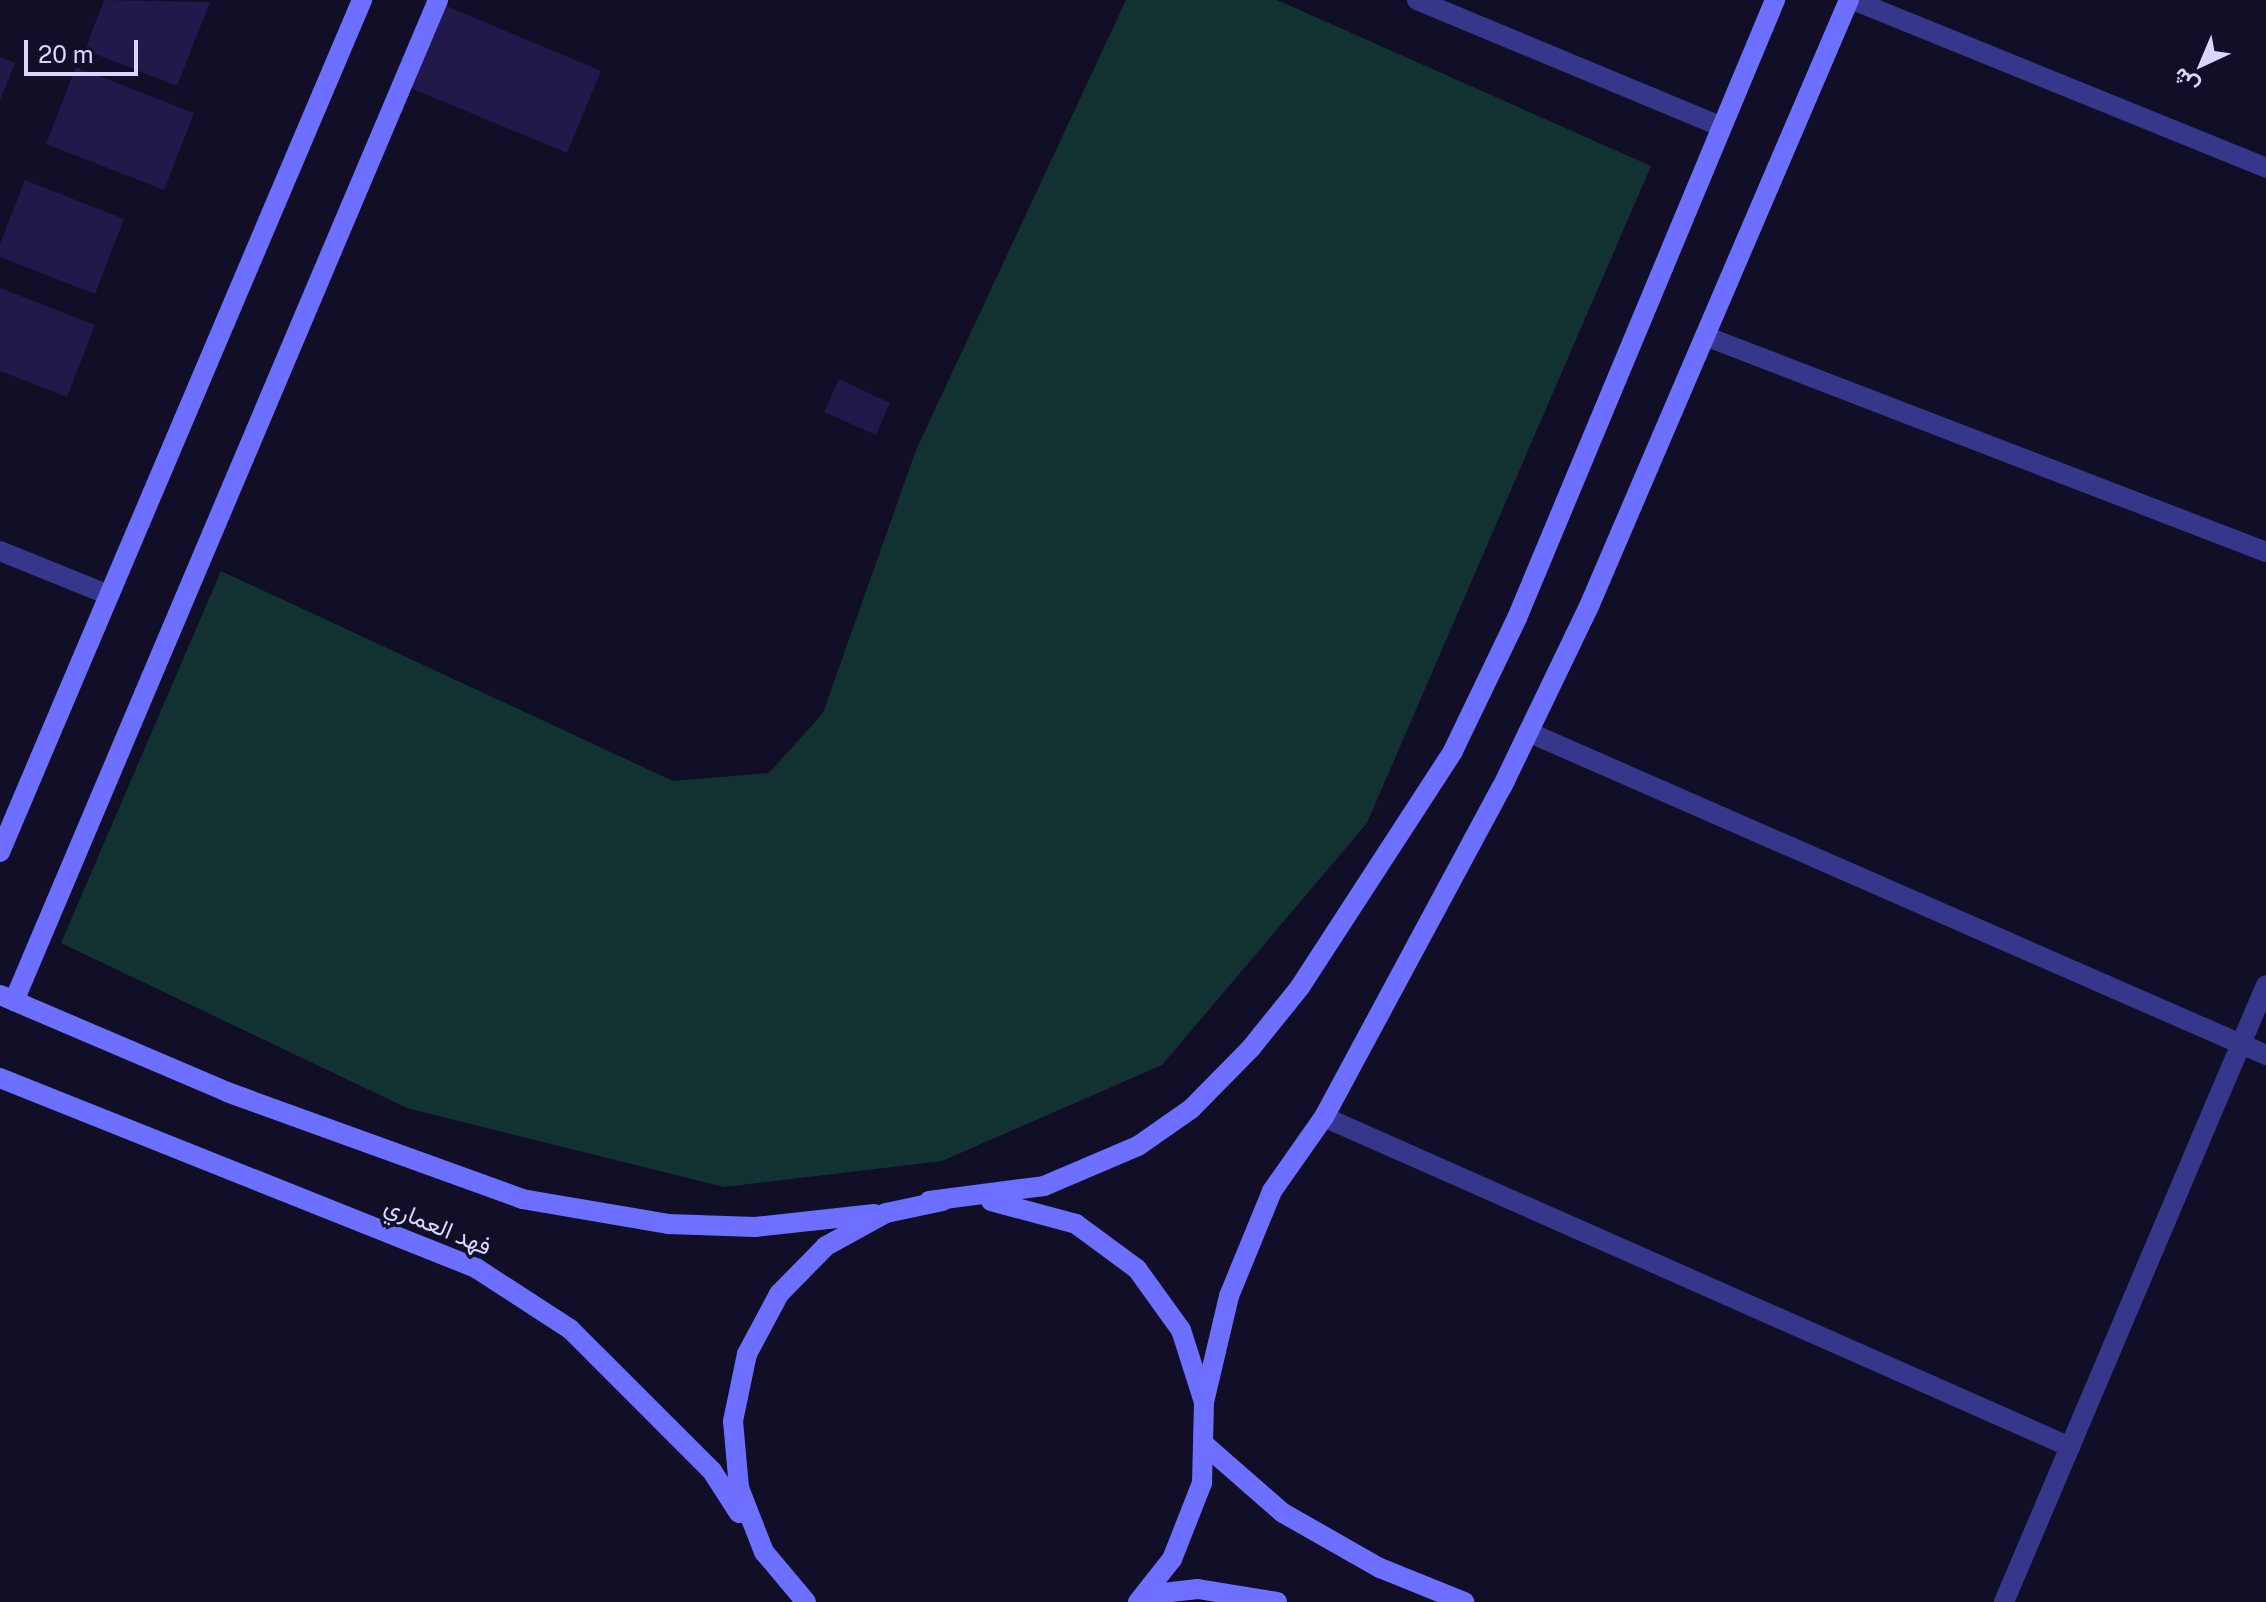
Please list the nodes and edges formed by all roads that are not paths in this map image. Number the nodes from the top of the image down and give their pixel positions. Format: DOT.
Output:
graph roads {
  1 [pos="362,0"];
  2 [pos="438,0"];
  3 [pos="1417,0"];
  4 [pos="1775,0"];
  5 [pos="1851,0"];
  6 [pos="1722,127"];
  7 [pos="2266,168"];
  8 [pos="1705,336"];
  9 [pos="0,551"];
  10 [pos="2266,552"];
  11 [pos="109,595"];
  12 [pos="1528,732"];
  13 [pos="0,852"];
  14 [pos="2266,985"];
  15 [pos="7,998"];
  16 [pos="2240,1044"];
  17 [pos="2266,1055"];
  18 [pos="0,1078"];
  19 [pos="1324,1117"];
  20 [pos="929,1201"];
  21 [pos="886,1213"];
  22 [pos="1204,1402"];
  23 [pos="1205,1445"];
  24 [pos="2070,1447"];
  25 [pos="764,1552"];
  26 [pos="1142,1599"];
  27 [pos="806,1602"];
  28 [pos="1277,1602"];
  29 [pos="1464,1602"];
  30 [pos="2004,1602"];
  1 -- 11 [label="street"];
  2 -- 15 [label="street"];
  3 -- 6 [label="street"];
  4 -- 6 [label="street"];
  5 -- 7 [label="street"];
  5 -- 8 [label="street"];
  6 -- 20 [label="street"];
  8 -- 10 [label="street"];
  8 -- 12 [label="street"];
  9 -- 11 [label="street"];
  11 -- 13 [label="street"];
  12 -- 16 [label="street"];
  12 -- 19 [label="street"];
  14 -- 16 [label="street"];
  15 -- 21 [label="street"];
  16 -- 17 [label="street"];
  16 -- 24 [label="street"];
  18 -- 25 [label="street, فهد العماري"];
  19 -- 22 [label="street"];
  19 -- 24 [label="street"];
  20 -- 21 [label="street, فهد العماري"];
  20 -- 22 [label="street, فهد العماري"];
  21 -- 25 [label="street, فهد العماري"];
  22 -- 23 [label="street, فهد العماري"];
  23 -- 26 [label="street, فهد العماري"];
  23 -- 29 [label="street"];
  24 -- 30 [label="street"];
  25 -- 27 [label="street, فهد العماري"];
  26 -- 28 [label="street"];
}
